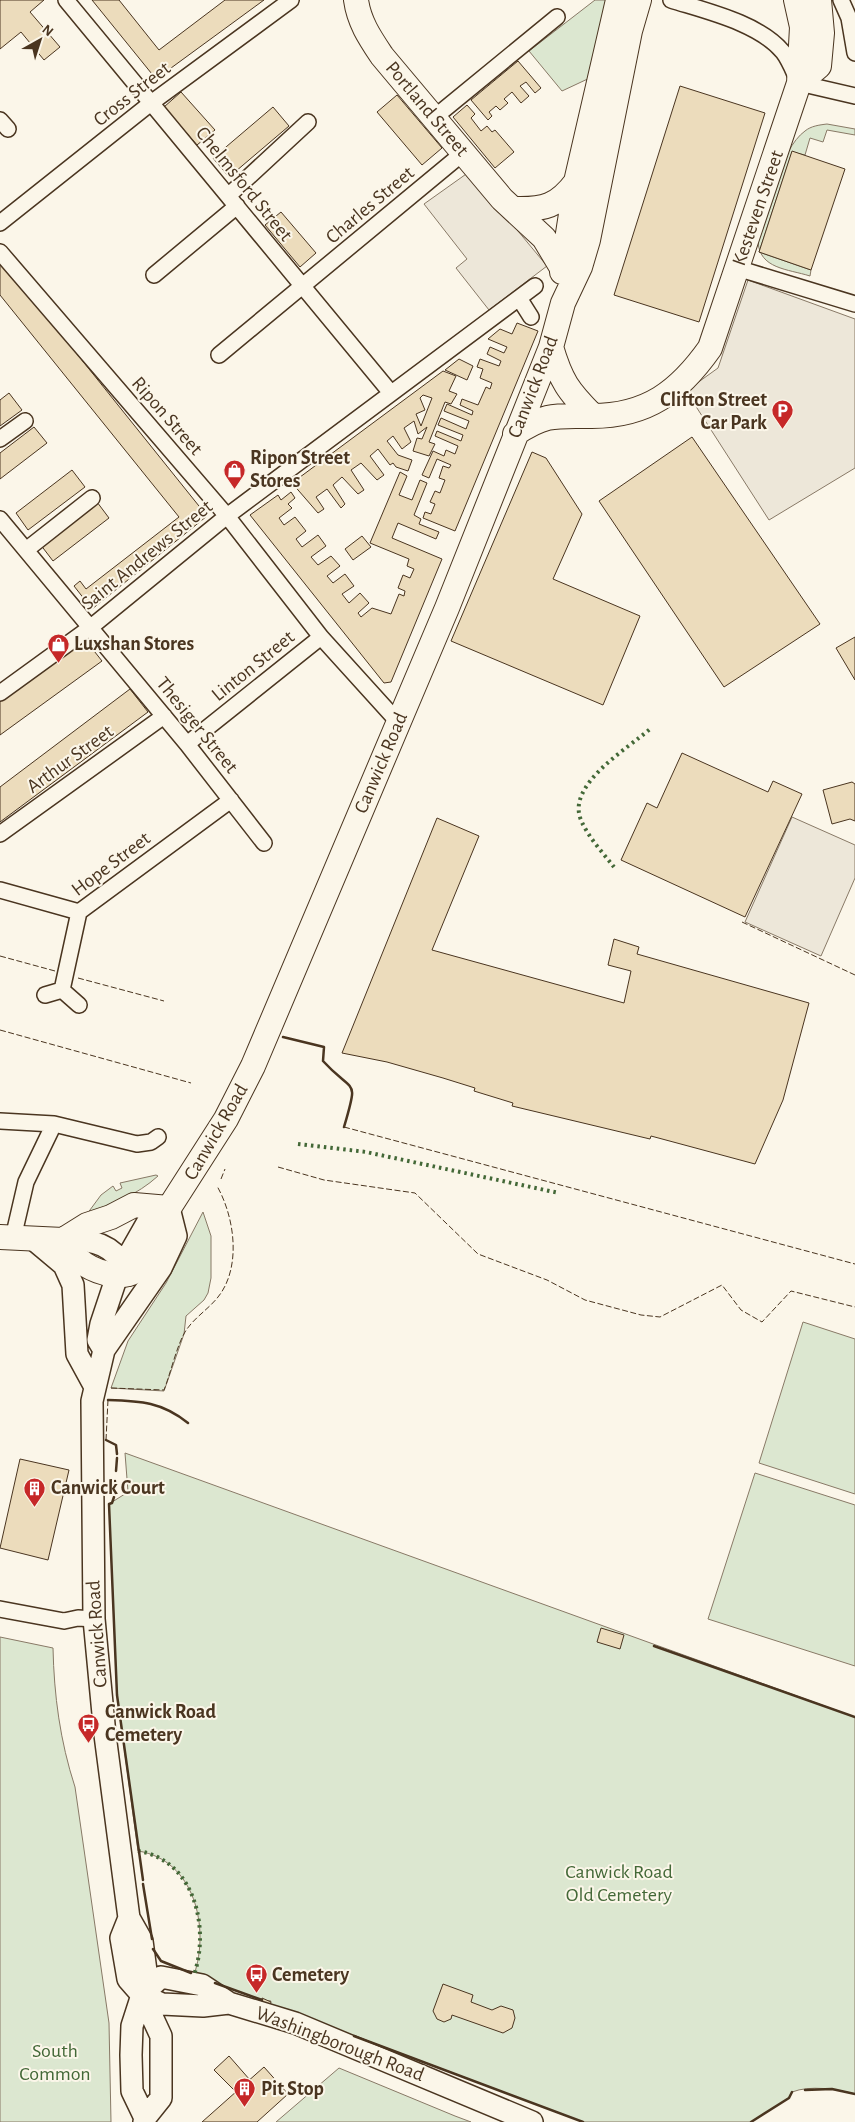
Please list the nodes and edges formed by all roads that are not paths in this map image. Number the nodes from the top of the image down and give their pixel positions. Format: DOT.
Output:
graph roads {
  1 [pos="66,0"];
  2 [pos="291,0"];
  3 [pos="356,0"];
  4 [pos="618,0"];
  5 [pos="639,0"];
  6 [pos="672,0"];
  7 [pos="802,0"];
  8 [pos="841,0"];
  9 [pos="557,17"];
  10 [pos="855,53"];
  11 [pos="799,84"];
  12 [pos="855,96"];
  13 [pos="151,103"];
  14 [pos="435,117"];
  15 [pos="308,122"];
  16 [pos="599,131"];
  17 [pos="464,153"];
  18 [pos="576,182"];
  19 [pos="233,201"];
  20 [pos="514,209"];
  21 [pos="0,223"];
  22 [pos="0,252"];
  23 [pos="562,268"];
  24 [pos="736,268"];
  25 [pos="154,275"];
  26 [pos="535,286"];
  27 [pos="302,288"];
  28 [pos="519,298"];
  29 [pos="564,303"];
  30 [pos="855,304"];
  31 [pos="531,317"];
  32 [pos="551,346"];
  33 [pos="219,355"];
  34 [pos="391,393"];
  35 [pos="593,416"];
  36 [pos="25,421"];
  37 [pos="515,434"];
  38 [pos="0,440"];
  39 [pos="92,498"];
  40 [pos="227,516"];
  41 [pos="0,519"];
  42 [pos="26,550"];
  43 [pos="91,627"];
  44 [pos="321,637"];
  45 [pos="0,693"];
  46 [pos="164,716"];
  47 [pos="398,722"];
  48 [pos="187,744"];
  49 [pos="231,800"];
  50 [pos="0,834"];
  51 [pos="264,843"];
  52 [pos="0,890"];
  53 [pos="79,912"];
  54 [pos="62,990"];
  55 [pos="44,995"];
  56 [pos="79,1006"];
  57 [pos="0,1121"];
  58 [pos="54,1124"];
  59 [pos="158,1137"];
  60 [pos="169,1208"];
  61 [pos="15,1238"];
  62 [pos="63,1240"];
  63 [pos="123,1272"];
  64 [pos="130,1310"];
  65 [pos="104,1350"];
  66 [pos="95,1387"];
  67 [pos="0,1609"];
  68 [pos="94,1619"];
  69 [pos="142,1996"];
  70 [pos="145,2120"];
  71 [pos="532,2122"];
  1 -- 13 [label="street, Chelmsford Street"];
  2 -- 13 [label="street, Cross Street"];
  3 -- 14 [label="main road, Portland Street"];
  4 -- 16 [label="main road"];
  5 -- 16 [label="main road"];
  6 -- 11 [label="street"];
  7 -- 11 [label="main road, Kesteven Street"];
  8 -- 10 [label="street"];
  9 -- 14 [label="street"];
  11 -- 12 [label="street"];
  11 -- 24 [label="main road, Kesteven Street"];
  13 -- 19 [label="street, Chelmsford Street"];
  13 -- 21 [label="street, Cross Street"];
  14 -- 17 [label="main road, Portland Street"];
  15 -- 19 [label="street"];
  16 -- 18 [label="main road, Canwick Road"];
  16 -- 29 [label="main road, Canwick Road"];
  17 -- 20 [label="main road, Portland Street"];
  17 -- 27 [label="street, Charles Street"];
  18 -- 20 [label="main road"];
  18 -- 23 [label="main road, Canwick Road"];
  19 -- 25 [label="street"];
  19 -- 27 [label="street, Chelmsford Street"];
  20 -- 23 [label="main road, Portland Street"];
  22 -- 40 [label="street, Ripon Street"];
  23 -- 29 [label="main road, Canwick Road"];
  24 -- 30 [label="street"];
  24 -- 35 [label="main road, Kesteven Street"];
  26 -- 28 [label="street, Saint Andrews Street"];
  27 -- 33 [label="street, Charles Street"];
  27 -- 34 [label="street, Chelmsford Street"];
  28 -- 31 [label="street"];
  28 -- 34 [label="street, Saint Andrews Street"];
  29 -- 32 [label="main road, Canwick Road"];
  32 -- 35 [label="main road"];
  32 -- 37 [label="main road, Canwick Road"];
  34 -- 40 [label="street, Saint Andrews Street"];
  35 -- 37 [label="main road, Kesteven Street"];
  36 -- 38 [label="street"];
  37 -- 47 [label="main road, Canwick Road"];
  39 -- 42 [label="street"];
  40 -- 43 [label="street, Saint Andrews Street"];
  40 -- 44 [label="street, Ripon Street"];
  41 -- 42 [label="street, Thesiger Street"];
  42 -- 43 [label="street, Thesiger Street"];
  43 -- 45 [label="street, Saint Andrews Street"];
  43 -- 46 [label="street, Thesiger Street"];
  44 -- 47 [label="street, Ripon Street"];
  44 -- 48 [label="street, Linton Street"];
  46 -- 48 [label="street, Thesiger Street"];
  46 -- 50 [label="street, Arthur Street"];
  47 -- 60 [label="main road, Canwick Road"];
  48 -- 49 [label="street, Thesiger Street"];
  49 -- 51 [label="street, Thesiger Street"];
  49 -- 53 [label="street, Hope Street"];
  52 -- 53 [label="street"];
  53 -- 54 [label="street, Hope Street"];
  54 -- 55 [label="street"];
  54 -- 56 [label="street"];
  57 -- 58 [label="street"];
  58 -- 59 [label="street"];
  58 -- 61 [label="street"];
  60 -- 62 [label="main road"];
  60 -- 63 [label="main road"];
  60 -- 64 [label="main road, Canwick Road"];
  61 -- 62 [label="main road"];
  61 -- 66 [label="main road"];
  62 -- 63 [label="main road"];
  63 -- 64 [label="main road"];
  63 -- 65 [label="main road, Canwick Road"];
  64 -- 65 [label="main road, Canwick Road"];
  65 -- 66 [label="main road, Canwick Road"];
  66 -- 68 [label="main road, Canwick Road"];
  67 -- 68 [label="street"];
  68 -- 69 [label="main road, Canwick Road"];
  69 -- 70 [label="main road"];
  69 -- 70 [label="main road, Canwick Road"];
  69 -- 71 [label="main road, Washingborough Road"];
}
